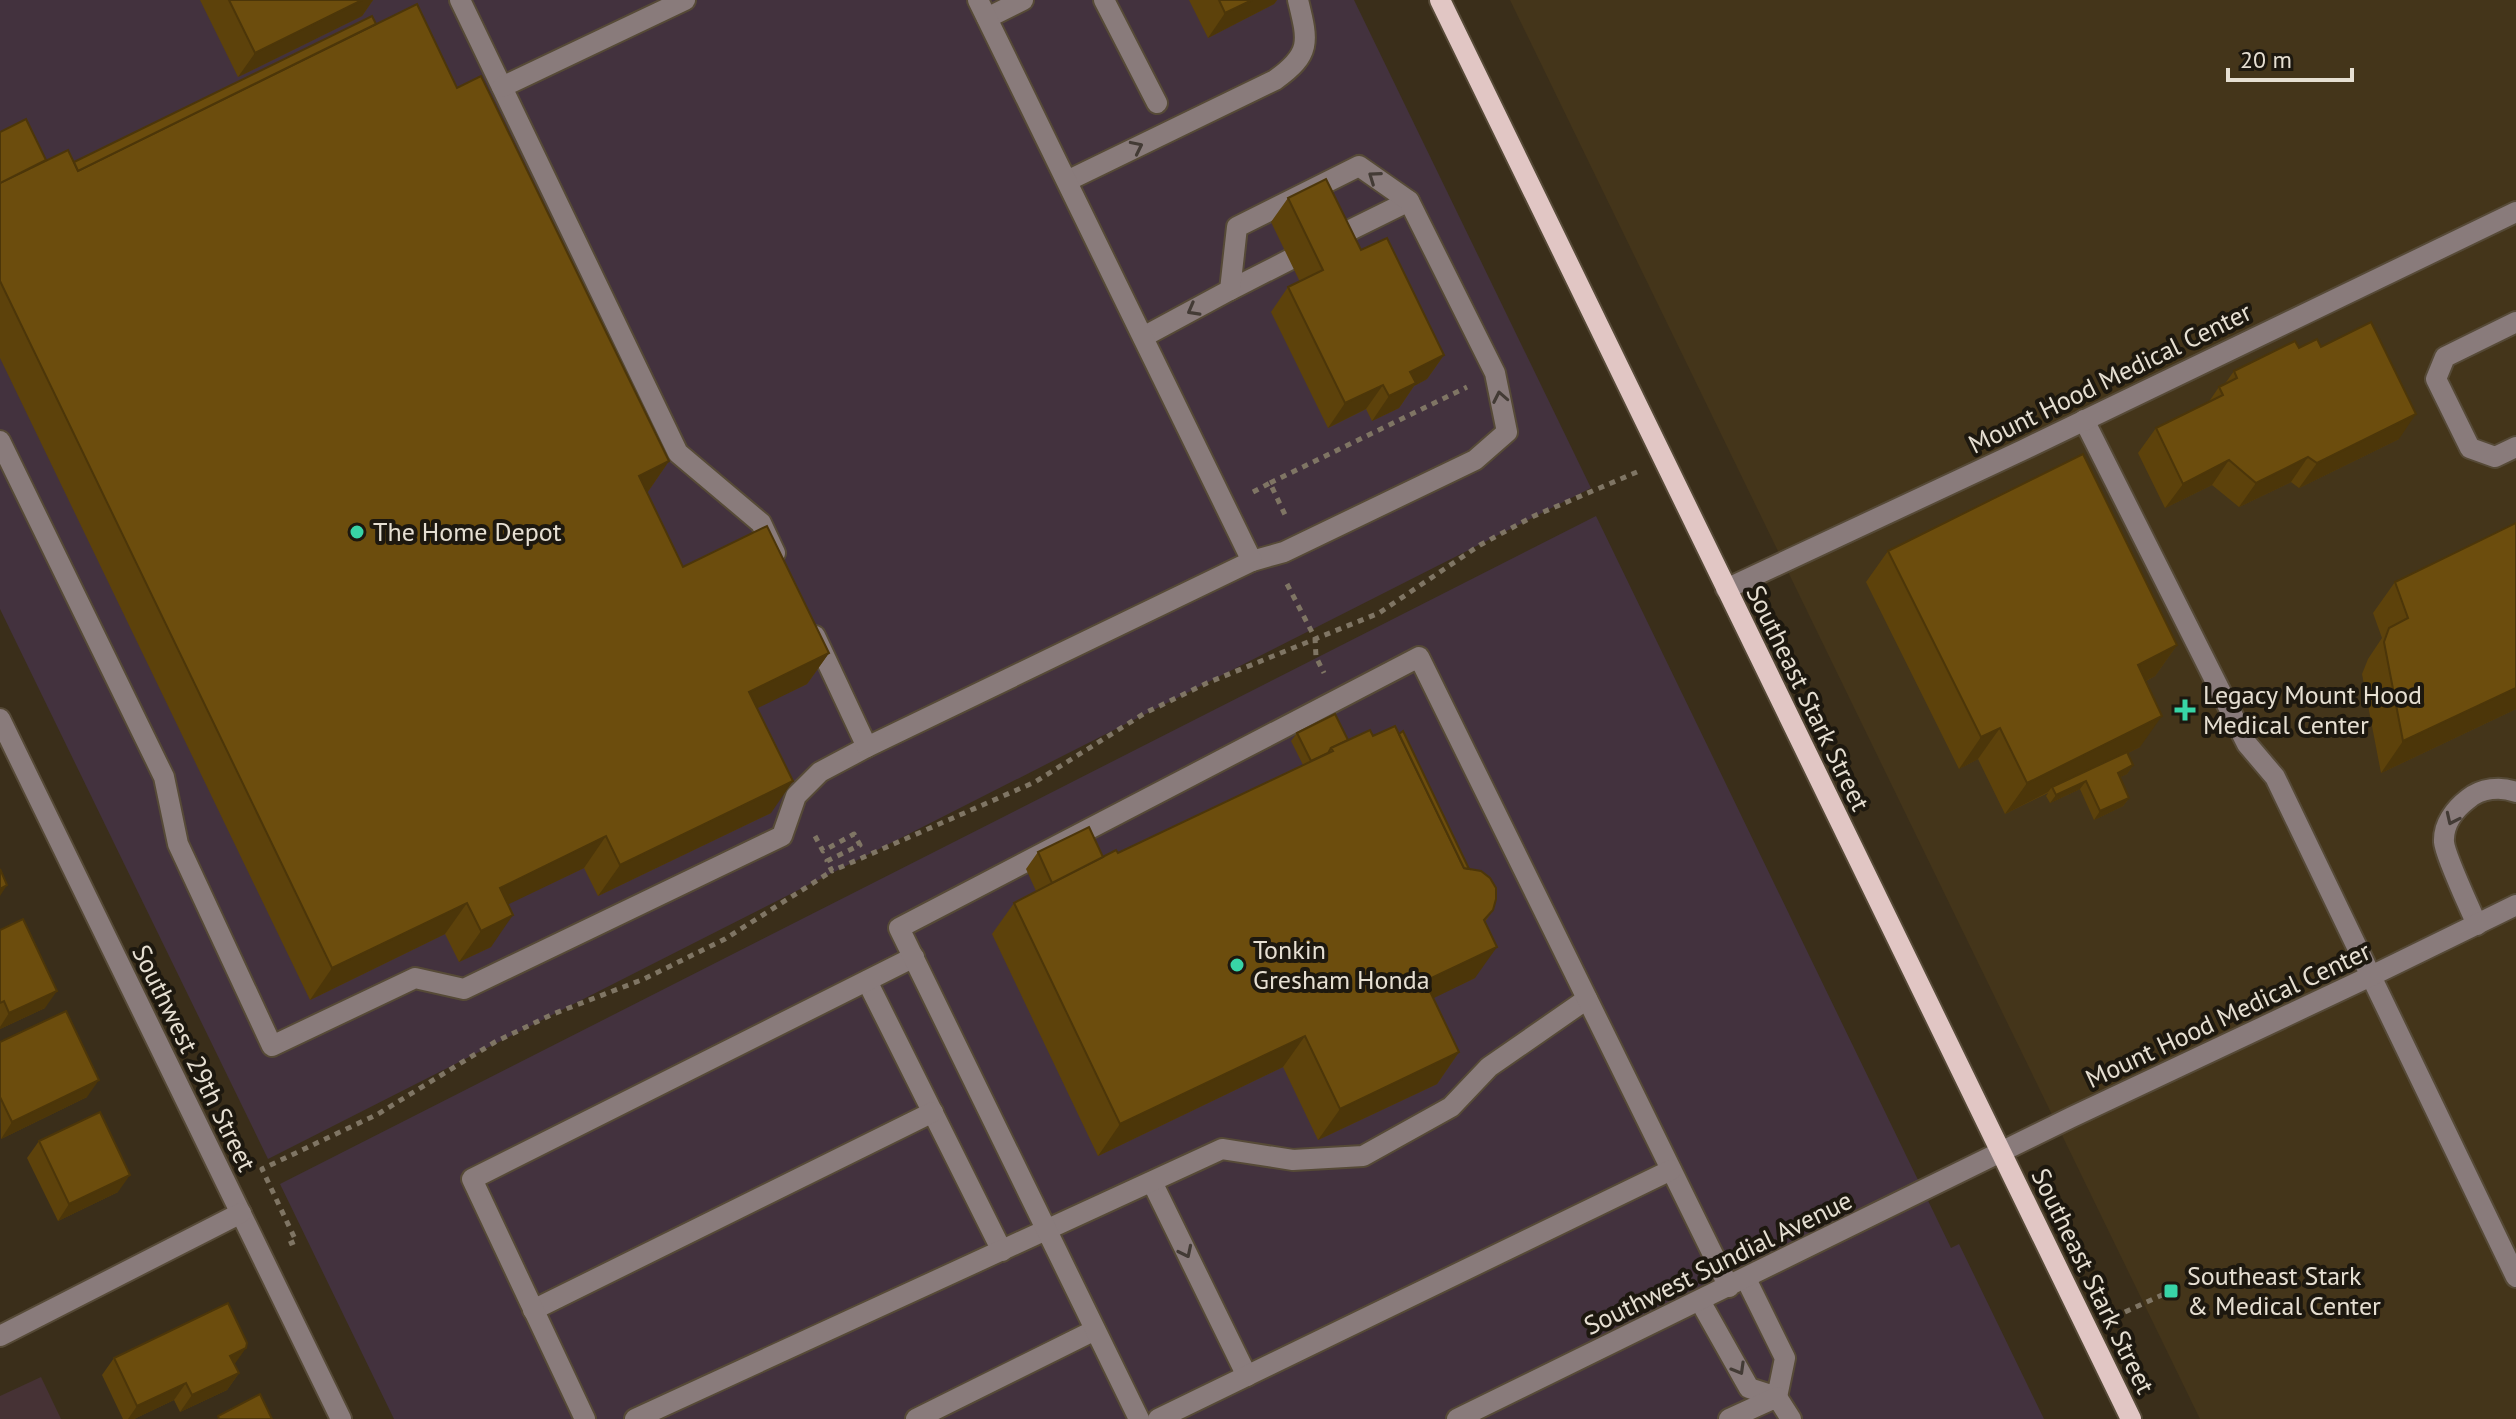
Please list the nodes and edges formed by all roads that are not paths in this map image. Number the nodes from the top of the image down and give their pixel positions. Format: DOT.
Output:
graph roads {
  1 [pos="460,0"];
  2 [pos="685,0"];
  3 [pos="1023,0"];
  4 [pos="1104,0"];
  5 [pos="1298,0"];
  6 [pos="1440,0"];
  7 [pos="983,9"];
  8 [pos="502,87"];
  9 [pos="1157,103"];
  10 [pos="1067,181"];
  11 [pos="1409,201"];
  12 [pos="2516,212"];
  13 [pos="1328,241"];
  14 [pos="1289,260"];
  15 [pos="1230,290"];
  16 [pos="2516,322"];
  17 [pos="1143,337"];
  18 [pos="2084,420"];
  19 [pos="0,441"];
  20 [pos="2516,447"];
  21 [pos="1252,561"];
  22 [pos="781,564"];
  23 [pos="1726,589"];
  24 [pos="807,620"];
  25 [pos="0,719"];
  26 [pos="867,747"];
  27 [pos="2516,792"];
  28 [pos="2516,905"];
  29 [pos="2477,925"];
  30 [pos="914,957"];
  31 [pos="2371,976"];
  32 [pos="867,981"];
  33 [pos="1587,999"];
  34 [pos="933,1112"];
  35 [pos="2001,1153"];
  36 [pos="1671,1170"];
  37 [pos="1152,1182"];
  38 [pos="241,1213"];
  39 [pos="1047,1230"];
  40 [pos="1002,1251"];
  41 [pos="2516,1277"];
  42 [pos="1737,1283"];
  43 [pos="1700,1301"];
  44 [pos="533,1310"];
  45 [pos="1095,1330"];
  46 [pos="0,1336"];
  47 [pos="1247,1376"];
  48 [pos="1777,1397"];
  49 [pos="341,1419"];
  50 [pos="585,1419"];
  51 [pos="635,1419"];
  52 [pos="916,1419"];
  53 [pos="1139,1419"];
  54 [pos="1158,1419"];
  55 [pos="1457,1419"];
  56 [pos="1729,1419"];
  57 [pos="1791,1419"];
  58 [pos="2131,1419"];
  1 -- 8 [label="street"];
  2 -- 8 [label="street"];
  3 -- 7 [label="street"];
  4 -- 9 [label="street"];
  10 -- 5 [label="street, one-way"];
  6 -- 23 [label="main road, Southeast Stark Street"];
  7 -- 10 [label="street"];
  8 -- 22 [label="street"];
  10 -- 17 [label="street"];
  11 -- 13 [label="street"];
  11 -- 15 [label="street, one-way"];
  21 -- 11 [label="street, one-way"];
  12 -- 18 [label="street, Mount Hood Medical Center"];
  14 -- 15 [label="street"];
  15 -- 17 [label="street, one-way"];
  16 -- 20 [label="street"];
  17 -- 21 [label="street"];
  18 -- 23 [label="street, Mount Hood Medical Center"];
  18 -- 31 [label="street"];
  19 -- 26 [label="street"];
  21 -- 26 [label="street"];
  23 -- 35 [label="main road, Southeast Stark Street"];
  24 -- 26 [label="street"];
  25 -- 38 [label="street, Southwest 29th Street"];
  27 -- 29 [label="street, one-way"];
  28 -- 29 [label="street, Mount Hood Medical Center"];
  29 -- 31 [label="street, Mount Hood Medical Center"];
  30 -- 32 [label="street"];
  30 -- 33 [label="street"];
  30 -- 39 [label="street"];
  31 -- 35 [label="street, Mount Hood Medical Center"];
  31 -- 41 [label="street"];
  32 -- 34 [label="street"];
  32 -- 44 [label="street"];
  33 -- 36 [label="street"];
  33 -- 37 [label="street"];
  34 -- 40 [label="street"];
  34 -- 44 [label="street"];
  35 -- 42 [label="street, Southwest Sundial Avenue"];
  35 -- 58 [label="main road, Southeast Stark Street"];
  36 -- 42 [label="street"];
  36 -- 47 [label="street"];
  37 -- 39 [label="street"];
  37 -- 47 [label="street, one-way"];
  38 -- 46 [label="street"];
  38 -- 49 [label="street, Southwest 29th Street"];
  39 -- 40 [label="street"];
  39 -- 45 [label="street"];
  40 -- 51 [label="street"];
  42 -- 43 [label="street, Southwest Sundial Avenue"];
  42 -- 48 [label="street"];
  43 -- 48 [label="street, one-way"];
  43 -- 55 [label="street, Southwest Sundial Avenue"];
  44 -- 50 [label="street"];
  45 -- 52 [label="street"];
  45 -- 53 [label="street"];
  47 -- 54 [label="street"];
  48 -- 56 [label="street"];
  48 -- 57 [label="street"];
}
